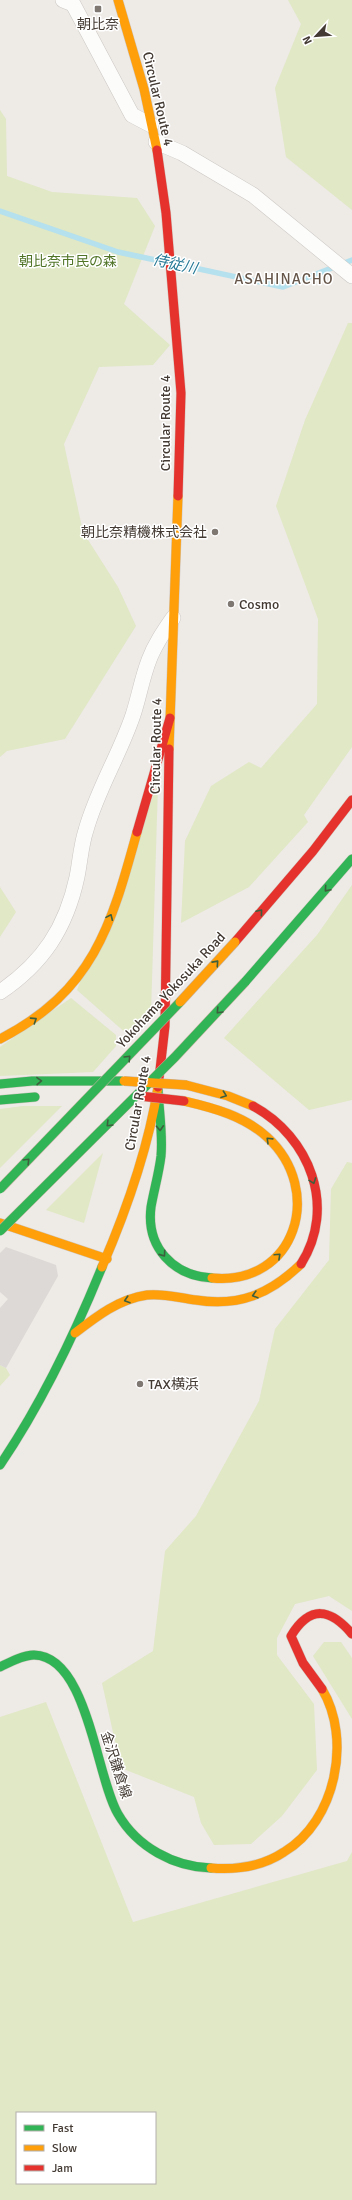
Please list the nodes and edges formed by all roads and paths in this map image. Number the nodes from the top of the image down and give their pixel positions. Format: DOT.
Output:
graph roads {
  1 [pos="63,0"];
  2 [pos="118,0"];
  3 [pos="151,125"];
  4 [pos="156,142"];
  5 [pos="352,276"];
  6 [pos="174,616"];
  7 [pos="170,718"];
  8 [pos="352,800"];
  9 [pos="352,859"];
  10 [pos="0,992"];
  11 [pos="0,1039"];
  12 [pos="0,1084"];
  13 [pos="158,1090"];
  14 [pos="80,1095"];
  15 [pos="101,1095"];
  16 [pos="122,1095"];
  17 [pos="42,1096"];
  18 [pos="0,1100"];
  19 [pos="0,1189"];
  20 [pos="0,1222"];
  21 [pos="0,1231"];
  22 [pos="107,1259"];
  23 [pos="75,1333"];
  24 [pos="0,1465"];
  25 [pos="352,1634"];
  26 [pos="0,1667"];
  1 -- 3 [label="street"];
  2 -- 3 [label="main road, Circular Route 4"];
  3 -- 4 [label="main road, Circular Route 4"];
  4 -- 5 [label="street"];
  4 -- 6 [label="main road, Circular Route 4"];
  6 -- 7 [label="main road, Circular Route 4"];
  6 -- 10 [label="street"];
  11 -- 7 [label="main road, one-way"];
  7 -- 13 [label="main road, Circular Route 4"];
  19 -- 8 [label="main road, Yokohama Yokosuka Road, one-way, bridge"];
  9 -- 21 [label="main road, one-way, bridge"];
  12 -- 23 [label="main road, one-way, bridge"];
  13 -- 16 [label="main road, one-way, bridge"];
  13 -- 22 [label="main road, Circular Route 4"];
  14 -- 15 [label="main road"];
  17 -- 18 [label="main road"];
  20 -- 22 [label="main road"];
  22 -- 23 [label="main road, Circular Route 4"];
  23 -- 24 [label="main road, Circular Route 4"];
  25 -- 26 [label="main road, 金沢鎌倉線"];
}
